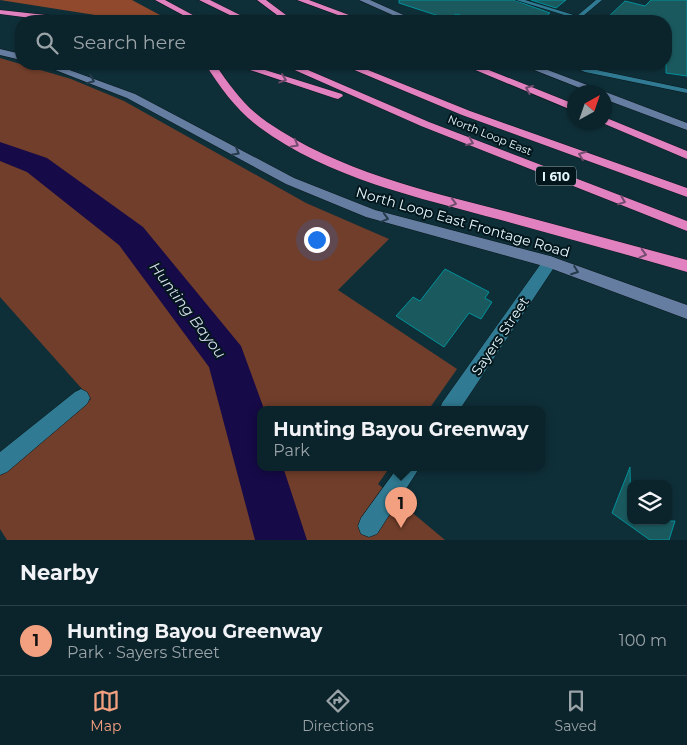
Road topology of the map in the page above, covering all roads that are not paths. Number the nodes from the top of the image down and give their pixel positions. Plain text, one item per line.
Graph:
1 (158, 0) edge
2 (261, 0) edge
3 (302, 0) edge
4 (363, 0) edge
5 (519, 0) edge
6 (599, 0) edge
7 (202, 11) edge
8 (0, 12) edge
9 (24, 15) edge
10 (220, 15) edge
11 (282, 15) edge
12 (344, 15) edge
13 (399, 15) edge
14 (564, 15) edge
15 (581, 15) edge
16 (0, 52) edge
17 (15, 56) edge
18 (61, 70) edge
19 (214, 70) edge
20 (256, 70) edge
21 (300, 70) edge
22 (360, 70) edge
23 (378, 70) edge
24 (482, 70) edge
25 (540, 70) edge
26 (585, 70) edge
27 (580, 85) edge
28 (687, 90) edge
29 (612, 98) edge
30 (567, 105) edge
31 (466, 112) junction
32 (612, 123) edge
33 (425, 124) junction
34 (687, 127) edge
35 (687, 155) edge
36 (687, 194) edge
37 (687, 226) edge
38 (550, 262) junction
39 (687, 266) edge
40 (687, 312) edge
41 (81, 398) dead end
42 (451, 406) edge
43 (0, 464) edge
44 (407, 471) edge
45 (369, 526) dead end

1 - 7 highway
2 - 11 highway
3 - 12 highway
4 - 13 main road
5 - 14 lane
6 - 15 lane
7 - 10 highway
8 - 9 highway
16 - 17 main road
18 -> 38 main road, North Loop East Frontage Road
19 -> 39 highway
20 -> 33 highway
21 - 33 highway, North Loop East / I 610
22 - 31 highway, North Loop East / I 610
23 - 31 highway
30 -> 24 highway
25 - 27 main road
26 - 28 lane
29 - 34 main road
36 -> 31 highway, North Loop East / I 610
32 - 35 highway
33 -> 37 highway, North Loop East / I 610
38 -> 40 main road, North Loop East Frontage Road
38 - 42 street, Sayers Street
41 - 43 street
44 - 45 street

